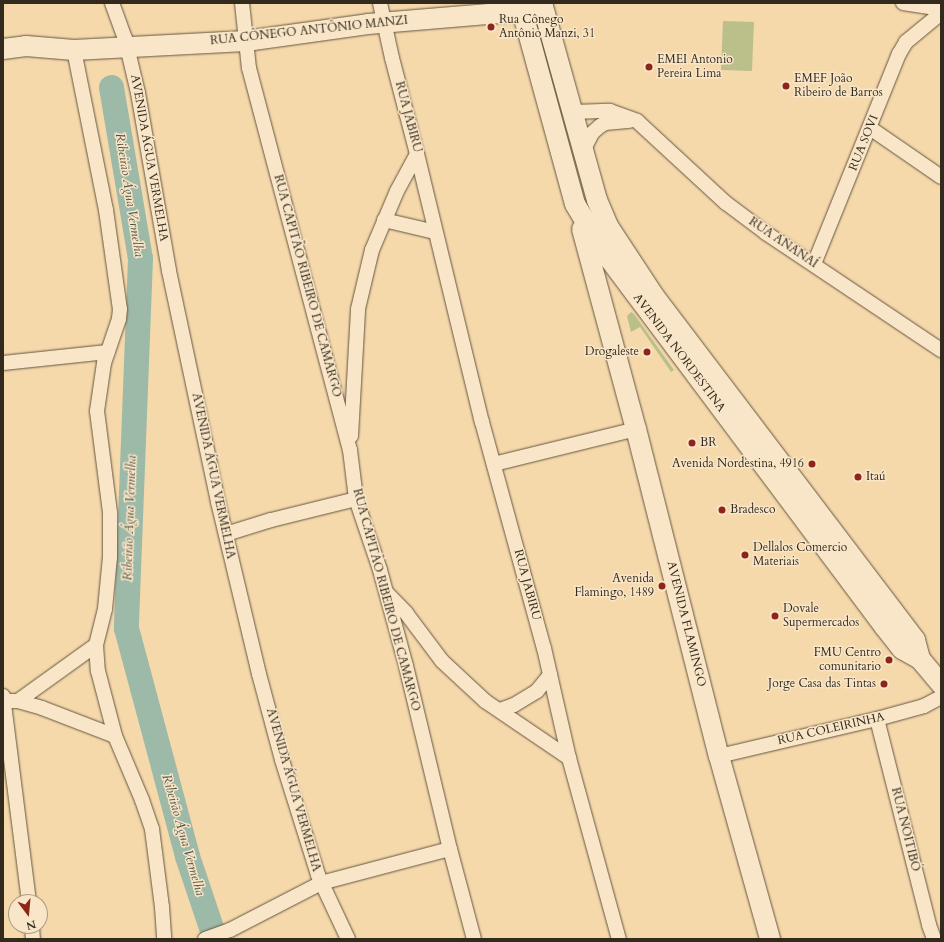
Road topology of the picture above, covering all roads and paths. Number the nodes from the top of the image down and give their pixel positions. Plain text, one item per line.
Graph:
1 (112, 3) edge
2 (242, 3) edge
3 (380, 3) edge
4 (903, 3) edge
5 (543, 6) edge
6 (521, 7) edge
7 (941, 9) edge
8 (941, 13) edge
9 (384, 22) junction
10 (246, 41) junction
11 (127, 47) junction
12 (3, 49) edge
13 (74, 50) junction
14 (3, 61) edge
15 (573, 112) junction
16 (637, 121) junction
17 (870, 128) junction
18 (583, 151) junction
19 (418, 154) junction
20 (941, 177) edge
21 (575, 204) junction
22 (384, 220) junction
23 (435, 232) junction
24 (814, 264) junction
25 (632, 278) junction
26 (604, 309) junction
27 (941, 350) edge
28 (107, 352) junction
29 (3, 363) edge
30 (636, 429) junction
31 (350, 450) junction
32 (494, 464) junction
33 (356, 499) junction
34 (226, 534) junction
35 (385, 591) junction
36 (96, 645) junction
37 (550, 675) junction
38 (941, 684) edge
39 (941, 697) edge
40 (3, 699) edge
41 (18, 701) junction
42 (500, 710) junction
43 (877, 719) junction
44 (114, 736) junction
45 (719, 756) junction
46 (570, 758) junction
47 (450, 849) junction
48 (321, 883) junction
49 (28, 894) edge
50 (164, 939) edge
51 (205, 939) edge
52 (348, 939) edge
53 (474, 939) edge
54 (618, 939) edge
55 (770, 939) edge
56 (934, 939) edge

1 - 11 street, AVENIDA ÁGUA VERMELHA
2 - 10 street, RUA CAPITÃO RIBEIRO DE CAMARGO
3 - 9 street, RUA JABIRU
4 - 7 street
5 - 6 street, RUA CÔNEGO ANTÔNIO MANZI
5 - 15 street, AVENIDA NORDESTINA
6 - 9 street, RUA CÔNEGO ANTÔNIO MANZI
6 - 21 street, AVENIDA NORDESTINA
8 - 17 street, RUA SOVI
9 - 10 street, RUA CÔNEGO ANTÔNIO MANZI
9 - 19 street, RUA JABIRU
10 - 11 street, RUA CÔNEGO ANTÔNIO MANZI
10 - 31 street, RUA CAPITÃO RIBEIRO DE CAMARGO
11 - 13 street, RUA CÔNEGO ANTÔNIO MANZI
11 - 34 street, AVENIDA ÁGUA VERMELHA
12 - 13 street, RUA CÔNEGO ANTÔNIO MANZI
13 - 14 street, RUA CÔNEGO ANTÔNIO MANZI
13 - 28 street
15 - 16 street, RUA ANANAÍ
15 - 18 street, AVENIDA NORDESTINA
16 - 18 street
16 - 24 street, RUA ANANAÍ
17 - 20 street
17 - 24 street, RUA SOVI
18 - 25 street, AVENIDA NORDESTINA
19 - 22 street
19 - 23 street, RUA JABIRU
21 - 25 street, AVENIDA NORDESTINA
21 - 26 street, AVENIDA FLAMINGO
22 - 23 street
22 - 31 street
23 - 32 street, RUA JABIRU
24 - 27 street, RUA ANANAÍ
25 - 26 street
25 - 38 street, AVENIDA NORDESTINA
26 - 30 street, AVENIDA FLAMINGO
28 - 29 street
28 - 36 street
30 - 32 street
30 - 45 street, AVENIDA FLAMINGO
31 - 33 street, RUA CAPITÃO RIBEIRO DE CAMARGO
32 - 37 street, RUA JABIRU
33 - 34 street
33 - 35 street, RUA CAPITÃO RIBEIRO DE CAMARGO
34 - 48 street, AVENIDA ÁGUA VERMELHA
35 - 42 street
35 - 47 street, RUA CAPITÃO RIBEIRO DE CAMARGO
36 - 41 street
36 - 44 street
37 - 42 street
37 - 46 street, RUA JABIRU
39 - 43 street, RUA COLEIRINHA
40 - 41 street
40 - 49 street
41 - 44 street
42 - 46 street
43 - 45 street, RUA COLEIRINHA
43 - 56 street, RUA NOITIBÓ
44 - 50 street
45 - 55 street, AVENIDA FLAMINGO
46 - 54 street, RUA JABIRU
47 - 48 street
47 - 53 street, RUA CAPITÃO RIBEIRO DE CAMARGO
48 - 51 street
48 - 52 street, AVENIDA ÁGUA VERMELHA

